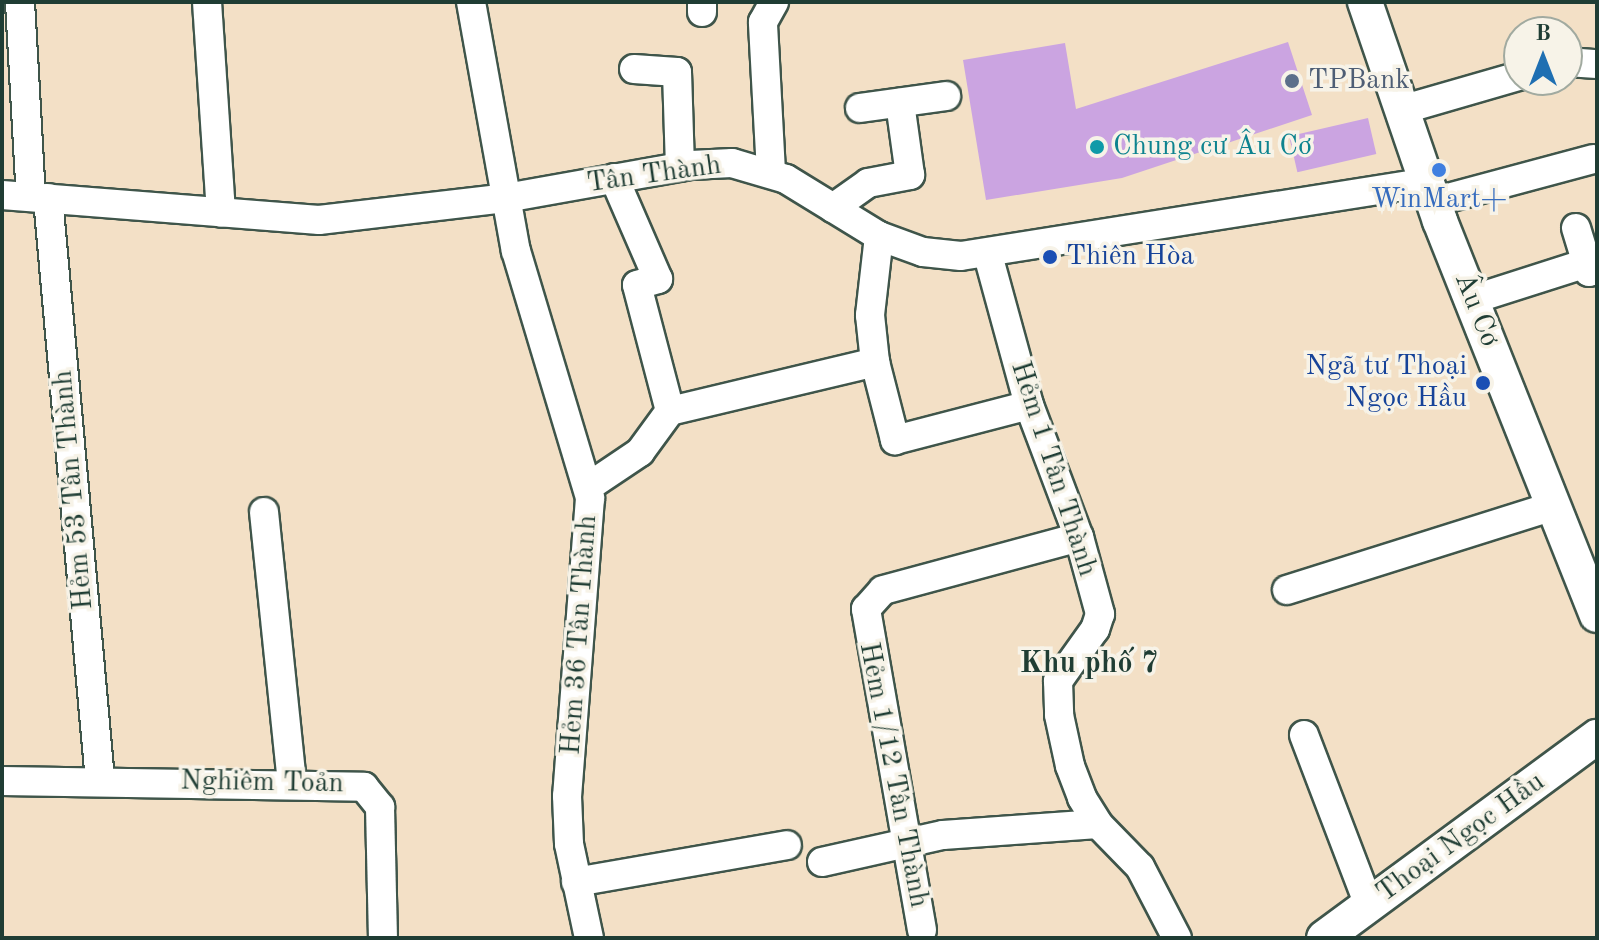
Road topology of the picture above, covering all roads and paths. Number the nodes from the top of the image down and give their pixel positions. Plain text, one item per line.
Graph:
1 (20, 2) edge
2 (207, 2) edge
3 (471, 2) edge
4 (774, 2) edge
5 (1365, 2) edge
6 (634, 69) dead end
7 (1503, 81) edge
8 (946, 96) dead end
9 (900, 103) junction
10 (860, 108) dead end
11 (1401, 110) junction
12 (1591, 155) edge
13 (680, 167) junction
14 (771, 172) junction
15 (614, 178) junction
16 (1430, 192) junction
17 (2, 195) edge
18 (39, 198) junction
19 (506, 198) junction
20 (833, 208) junction
21 (221, 213) junction
22 (1576, 228) dead end
23 (879, 236) junction
24 (988, 255) junction
25 (1592, 267) edge
26 (1471, 300) junction
27 (875, 362) junction
28 (1029, 405) junction
29 (670, 411) junction
30 (588, 487) junction
31 (1554, 506) junction
32 (264, 512) dead end
33 (1079, 537) junction
34 (1287, 590) dead end
35 (1597, 615) edge
36 (1304, 735) dead end
37 (1597, 737) edge
38 (2, 781) edge
39 (100, 781) junction
40 (292, 783) junction
41 (1098, 824) junction
42 (904, 842) junction
43 (787, 845) dead end
44 (822, 862) dead end
45 (576, 882) junction
46 (1369, 905) junction
47 (922, 930) dead end
48 (383, 938) edge
49 (589, 938) edge
50 (1177, 938) edge
51 (1324, 938) edge

1 - 18 street, Hẻm 53 Tân Thành
2 - 21 street
3 - 19 street, Hẻm 36 Tân Thành
4 - 14 street
5 - 11 main road, Âu Cơ
6 - 13 street
7 - 11 street
8 - 9 street
9 - 10 street
9 - 20 street
11 - 16 main road, Âu Cơ
12 - 16 street, Tân Thành
13 - 14 street, Tân Thành
13 - 15 street, Tân Thành
14 - 20 street, Tân Thành
15 - 19 street, Tân Thành
15 - 29 street
16 - 24 street, Tân Thành
16 - 26 main road, Âu Cơ
17 - 18 street, Tân Thành
18 - 21 street, Tân Thành
18 - 39 street, Hẻm 53 Tân Thành
19 - 21 street, Tân Thành
19 - 30 street, Hẻm 36 Tân Thành
20 - 23 street, Tân Thành
22 - 25 street
23 - 24 street, Tân Thành
23 - 27 street
24 - 28 street, Hẻm 1 Tân Thành
25 - 26 street
26 - 31 main road, Âu Cơ
27 - 28 street
27 - 29 street
28 - 33 street, Hẻm 1 Tân Thành
29 - 30 street
30 - 45 street, Hẻm 36 Tân Thành
31 - 34 street
31 - 35 main road, Âu Cơ
32 - 40 street
33 - 41 street, Hẻm 1 Tân Thành
33 - 42 street, Hẻm 1/12 Tân Thành
36 - 46 street
37 - 46 main road, Thoại Ngọc Hầu
38 - 39 street, Nghiêm Toản
39 - 40 street, Nghiêm Toản
40 - 48 street, Nghiêm Toản
41 - 42 street
41 - 50 street
42 - 44 street
42 - 47 street, Hẻm 1/12 Tân Thành
43 - 45 street
45 - 49 street, Hẻm 36 Tân Thành
46 - 51 main road, Thoại Ngọc Hầu

